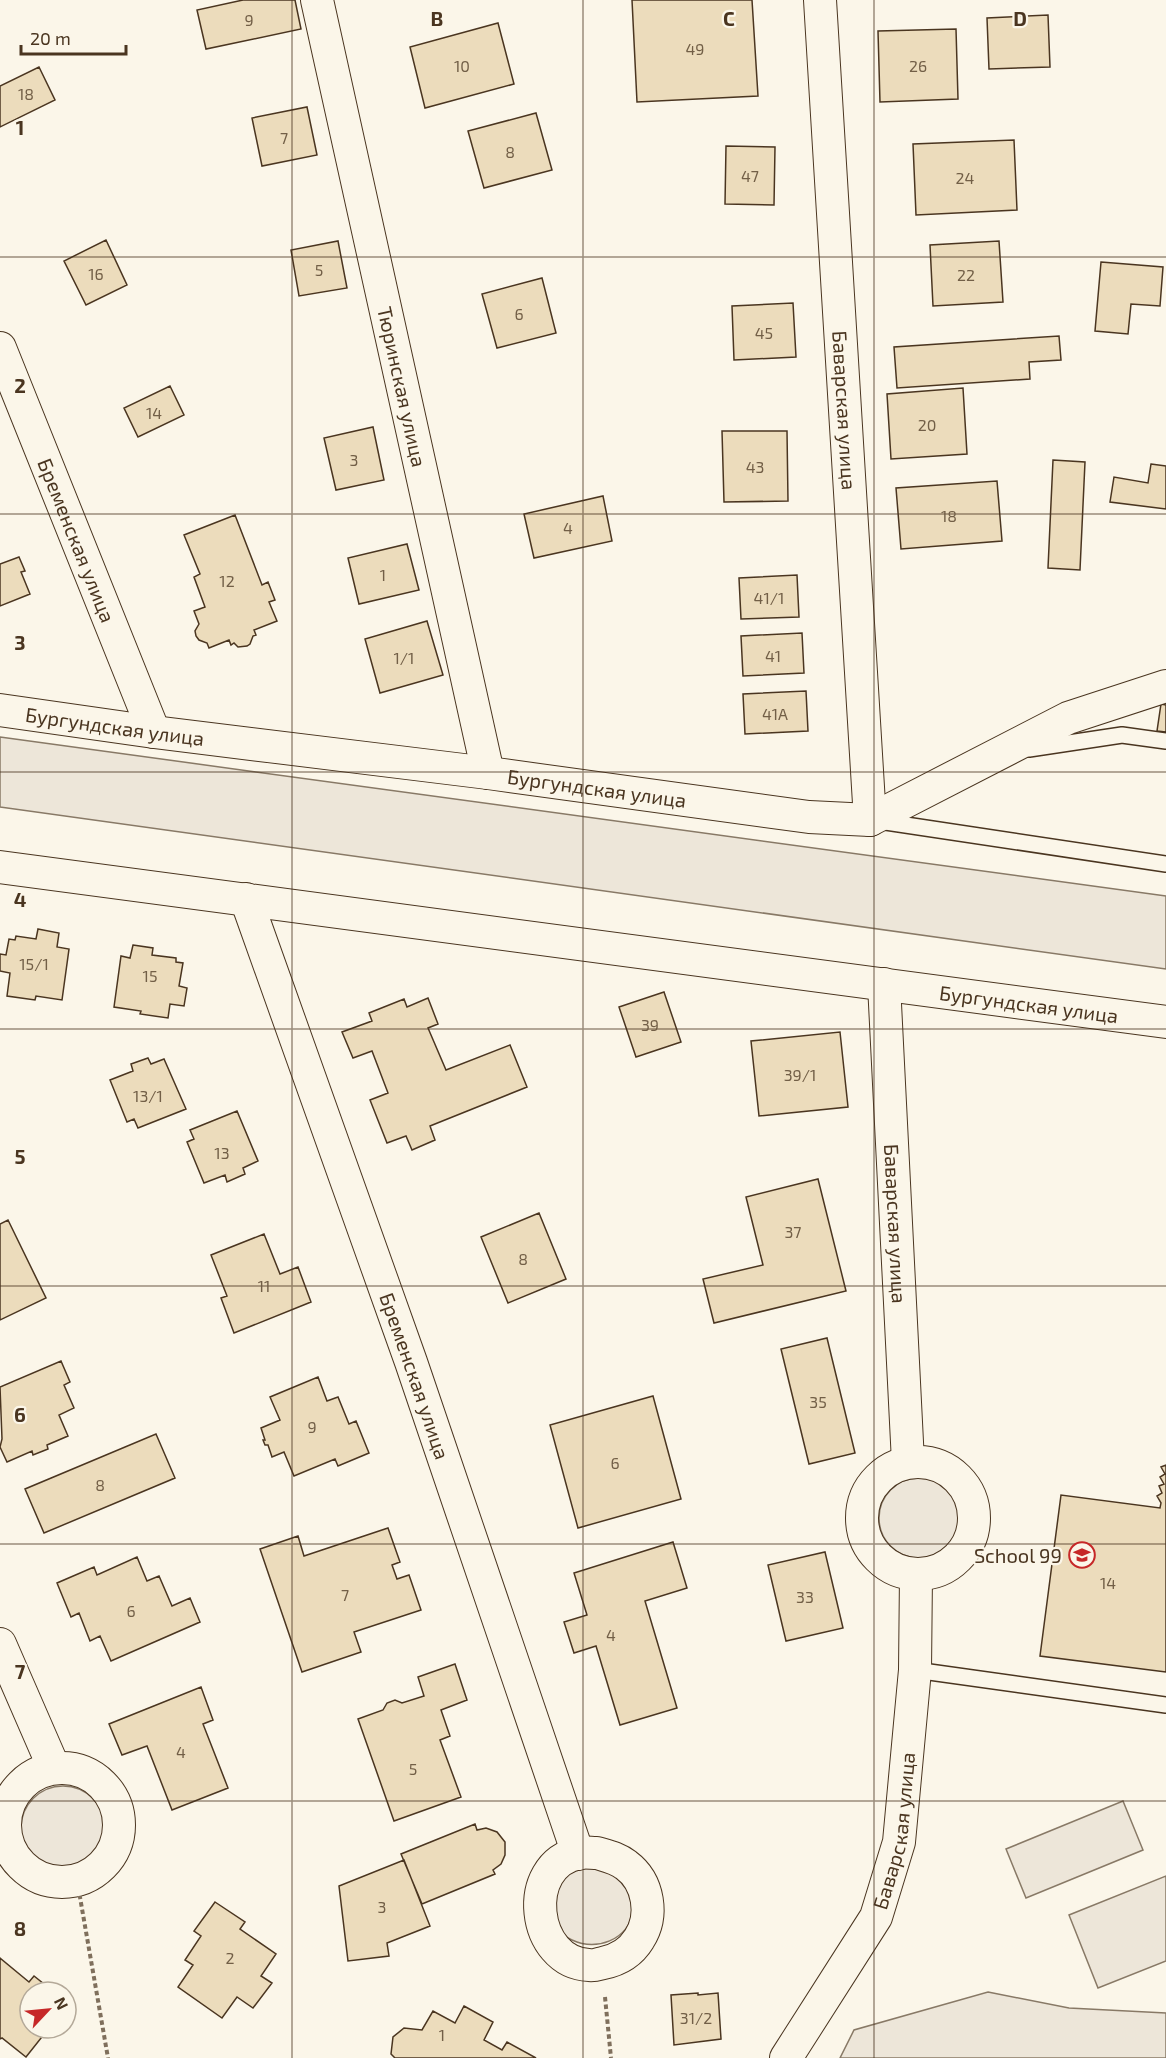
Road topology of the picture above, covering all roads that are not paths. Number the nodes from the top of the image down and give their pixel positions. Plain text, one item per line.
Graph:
1 (317, 0) edge
2 (820, 0) edge
3 (0, 348) edge
4 (1166, 686) edge
5 (0, 710) edge
6 (154, 732) junction
7 (1166, 741) edge
8 (998, 755) junction
9 (488, 773) junction
10 (870, 820) junction
11 (1166, 864) edge
12 (0, 867) edge
13 (246, 899) junction
14 (884, 984) junction
15 (1166, 1022) edge
16 (908, 1462) junction
17 (916, 1574) junction
18 (0, 1644) edge
19 (915, 1670) junction
20 (1166, 1705) edge
21 (54, 1768) junction
22 (578, 1854) junction
23 (786, 2058) edge

1 - 9 street, Тюринская улица
2 - 10 street, Баварская улица
3 - 6 street, Бременская улица
4 - 8 street, Бургундская улица
5 - 6 street, Бургундская улица
6 - 9 street, Бургундская улица
7 - 8 lane
8 - 10 street, Бургундская улица
9 - 10 street, Бургундская улица
10 - 11 lane
12 - 13 street, Бургундская улица
13 - 14 street, Бургундская улица
13 - 22 street, Бременская улица
14 - 15 street, Бургундская улица
14 - 16 street, Баварская улица
16 - 17 street
16 - 17 street
17 - 19 street, Баварская улица
18 - 21 street
19 - 20 lane
19 - 23 street, Баварская улица
21 - 21 street
22 - 22 street

